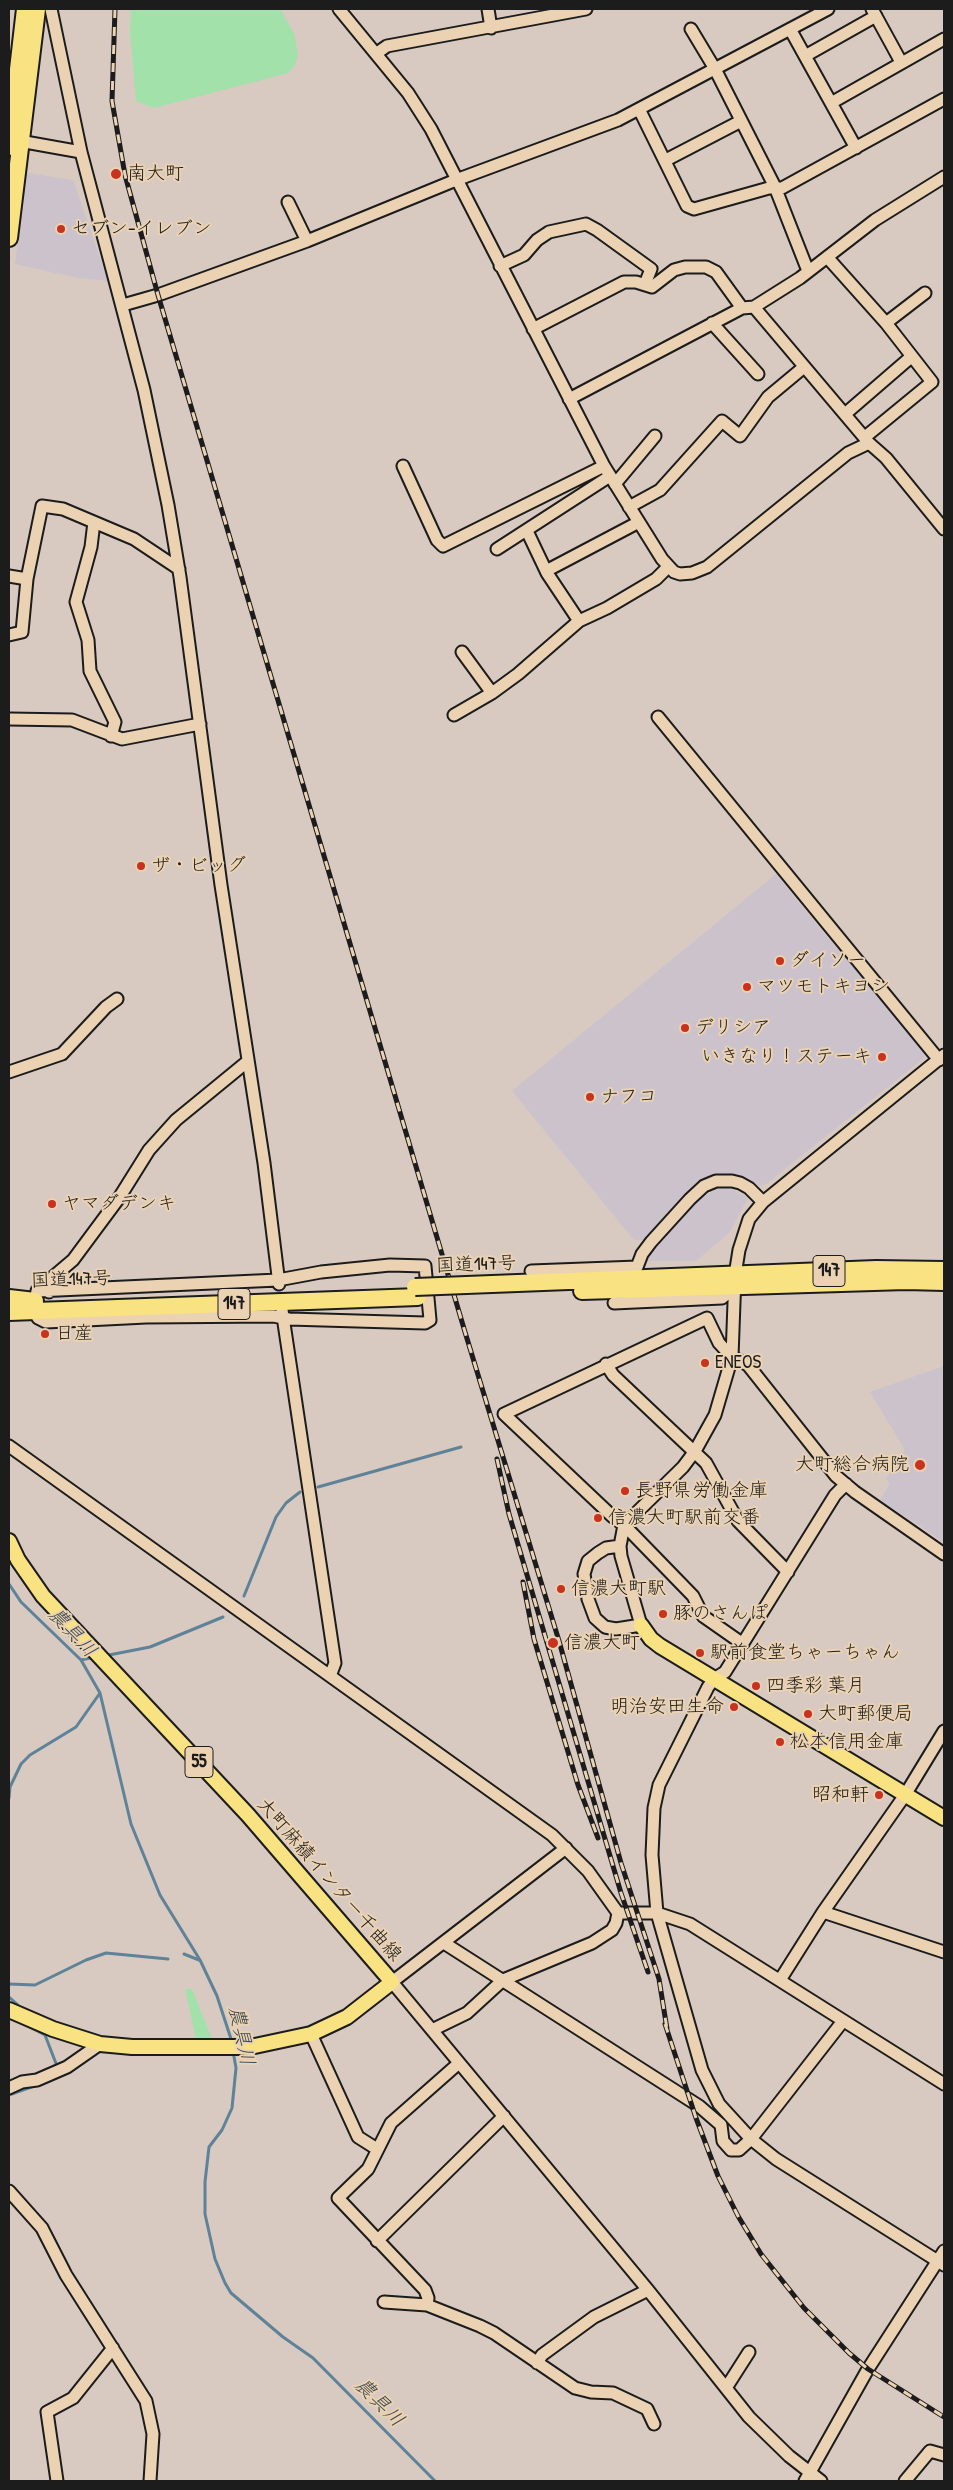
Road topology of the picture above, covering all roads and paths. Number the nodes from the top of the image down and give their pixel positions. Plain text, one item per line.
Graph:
1 (25, 9) edge
2 (37, 9) edge
3 (52, 9) edge
4 (338, 9) edge
5 (488, 9) edge
6 (586, 9) edge
7 (828, 9) edge
8 (874, 12) edge
9 (490, 28) junction
10 (691, 29) dead end
11 (790, 29) junction
12 (944, 39) edge
13 (377, 53) junction
14 (805, 56) junction
15 (901, 62) junction
16 (715, 69) junction
17 (944, 98) edge
18 (831, 103) junction
19 (639, 109) junction
20 (741, 121) junction
21 (13, 143) edge
22 (856, 148) junction
23 (82, 152) junction
24 (666, 160) junction
25 (944, 178) edge
26 (456, 180) junction
27 (775, 187) junction
28 (288, 202) dead end
29 (9, 238) edge
30 (307, 240) junction
31 (827, 257) junction
32 (500, 266) junction
33 (808, 271) junction
34 (645, 284) junction
35 (925, 293) dead end
36 (123, 305) junction
37 (742, 308) junction
38 (754, 308) junction
39 (712, 323) junction
40 (886, 323) junction
41 (533, 329) junction
42 (911, 357) junction
43 (804, 367) junction
44 (758, 374) dead end
45 (569, 399) junction
46 (845, 414) junction
47 (655, 436) dead end
48 (867, 440) junction
49 (403, 466) dead end
50 (610, 475) junction
51 (629, 507) junction
52 (94, 522) junction
53 (639, 522) junction
54 (944, 529) edge
55 (527, 531) junction
56 (497, 549) dead end
57 (668, 567) junction
58 (179, 569) junction
59 (546, 571) junction
60 (9, 576) edge
61 (27, 579) junction
62 (579, 621) junction
63 (9, 635) edge
64 (462, 652) dead end
65 (492, 693) junction
66 (454, 715) dead end
67 (658, 717) dead end
68 (9, 719) edge
69 (200, 724) junction
70 (111, 736) junction
71 (117, 999) dead end
72 (941, 1057) edge
73 (248, 1061) junction
74 (9, 1072) edge
75 (763, 1202) junction
76 (944, 1270) edge
77 (530, 1271) dead end
78 (735, 1281) junction
79 (278, 1282) junction
80 (944, 1282) edge
81 (9, 1298) edge
82 (39, 1301) junction
83 (9, 1302) edge
84 (614, 1303) dead end
85 (9, 1312) edge
86 (282, 1314) junction
87 (732, 1357) junction
88 (606, 1364) junction
89 (9, 1446) edge
90 (695, 1451) junction
91 (846, 1484) junction
92 (624, 1525) junction
93 (9, 1542) edge
94 (620, 1546) junction
95 (944, 1554) edge
96 (788, 1572) junction
97 (641, 1625) junction
98 (743, 1644) junction
99 (330, 1676) junction
100 (714, 1679) junction
101 (944, 1731) edge
102 (905, 1795) junction
103 (944, 1818) edge
104 (566, 1848) junction
105 (823, 1912) junction
106 (618, 1913) junction
107 (656, 1913) junction
108 (444, 1943) junction
109 (944, 1952) edge
110 (503, 1980) junction
111 (780, 1980) junction
112 (392, 1982) junction
113 (9, 2010) edge
114 (843, 2021) junction
115 (432, 2030) junction
116 (311, 2034) junction
117 (100, 2044) junction
118 (459, 2063) junction
119 (944, 2084) edge
120 (9, 2088) edge
121 (504, 2116) junction
122 (751, 2139) junction
123 (376, 2149) junction
124 (9, 2191) edge
125 (377, 2240) junction
126 (942, 2259) edge
127 (648, 2290) junction
128 (384, 2302) dead end
129 (427, 2305) junction
130 (113, 2348) junction
131 (749, 2352) dead end
132 (537, 2363) junction
133 (726, 2388) junction
134 (654, 2424) dead end
135 (944, 2455) edge
136 (807, 2477) edge
137 (57, 2481) edge
138 (150, 2481) edge
139 (820, 2481) edge
140 (905, 2481) edge

1 - 21 highway
2 - 21 highway
3 - 23 street
4 - 13 street
5 - 9 street
6 - 9 street
7 - 11 street
8 - 14 street
8 - 15 street
9 - 13 street
10 - 16 street
11 - 14 street
11 - 16 street
12 - 15 street
13 - 26 street
14 - 18 street
15 - 18 street
16 - 19 street
16 - 20 street
17 - 22 street
18 - 22 street
19 - 24 street
19 - 26 street
20 - 24 street
20 - 27 street
21 - 23 street
21 - 29 highway
22 - 27 street
23 - 36 street
24 - 27 street
25 - 31 street
26 - 30 street
26 - 32 street
27 - 33 street
28 - 30 street
30 - 36 street
31 - 33 street
31 - 40 street
32 - 34 street
32 - 41 street
33 - 38 street
34 - 37 street
34 - 41 street
35 - 40 street
36 - 58 street
37 - 38 street
37 - 39 street
38 - 43 street
39 - 44 street
39 - 45 street
40 - 42 street
41 - 45 street
42 - 46 street
42 - 48 street
43 - 46 street
43 - 51 street
45 - 50 street
46 - 48 street
47 - 50 street
48 - 54 street
48 - 57 street
49 - 50 street
50 - 51 street
50 - 55 street
51 - 53 street
52 - 58 street
52 - 61 street
52 - 70 street
53 - 57 street
53 - 59 street
55 - 56 street
55 - 59 street
57 - 62 street
58 - 69 street
59 - 62 street
60 - 61 street
61 - 63 street
62 - 65 street
64 - 65 street
65 - 66 street
67 - 72 street
68 - 70 street
69 - 70 street
69 - 73 street
71 - 74 street
72 - 75 street
73 - 79 street
73 - 82 street
75 - 77 street
75 - 78 street
76 - 78 highway, 国道147号 / 147
78 - 80 highway, 国道147号 / 147
78 - 82 highway, 国道147号 / 147
78 - 84 street
78 - 87 street
79 - 82 street
79 - 86 street
81 - 82 highway, 147
82 - 83 highway, 国道147号 / 147
82 - 85 highway, 国道147号 / 147
82 - 86 street
86 - 99 street
87 - 88 street
87 - 90 street
87 - 91 street
88 - 90 street
88 - 92 street
89 - 99 street
90 - 92 street
90 - 96 street
91 - 95 street
91 - 96 street
92 - 94 street
92 - 98 street
93 - 112 main road, 大町麻績インター千曲線 / 55
94 - 97 street
94 - 97 street
96 - 98 street
97 - 100 main road
98 - 100 street
99 - 104 street
100 - 102 main road
100 - 107 street
101 - 102 street
102 - 103 main road
102 - 105 street
104 - 106 street
104 - 108 street
105 - 109 street
105 - 111 street
106 - 107 street
106 - 110 street
107 - 111 street
107 - 122 street
108 - 110 street
108 - 112 street
110 - 115 street
110 - 122 street
111 - 114 street
112 - 115 street
112 - 116 main road, 大町麻績インター千曲線
113 - 117 main road, 大町麻績インター千曲線
114 - 119 street
114 - 122 street
115 - 118 street
116 - 117 main road, 大町麻績インター千曲線
116 - 123 street
117 - 120 street
118 - 121 street
118 - 123 street
121 - 125 street
121 - 127 street
122 - 126 street
123 - 125 street
124 - 130 street
125 - 129 street
126 - 136 street
127 - 132 street
127 - 133 street
128 - 129 street
129 - 132 street
130 - 137 street
130 - 138 street
131 - 133 street
132 - 134 street
133 - 136 street
135 - 140 street
136 - 139 street

